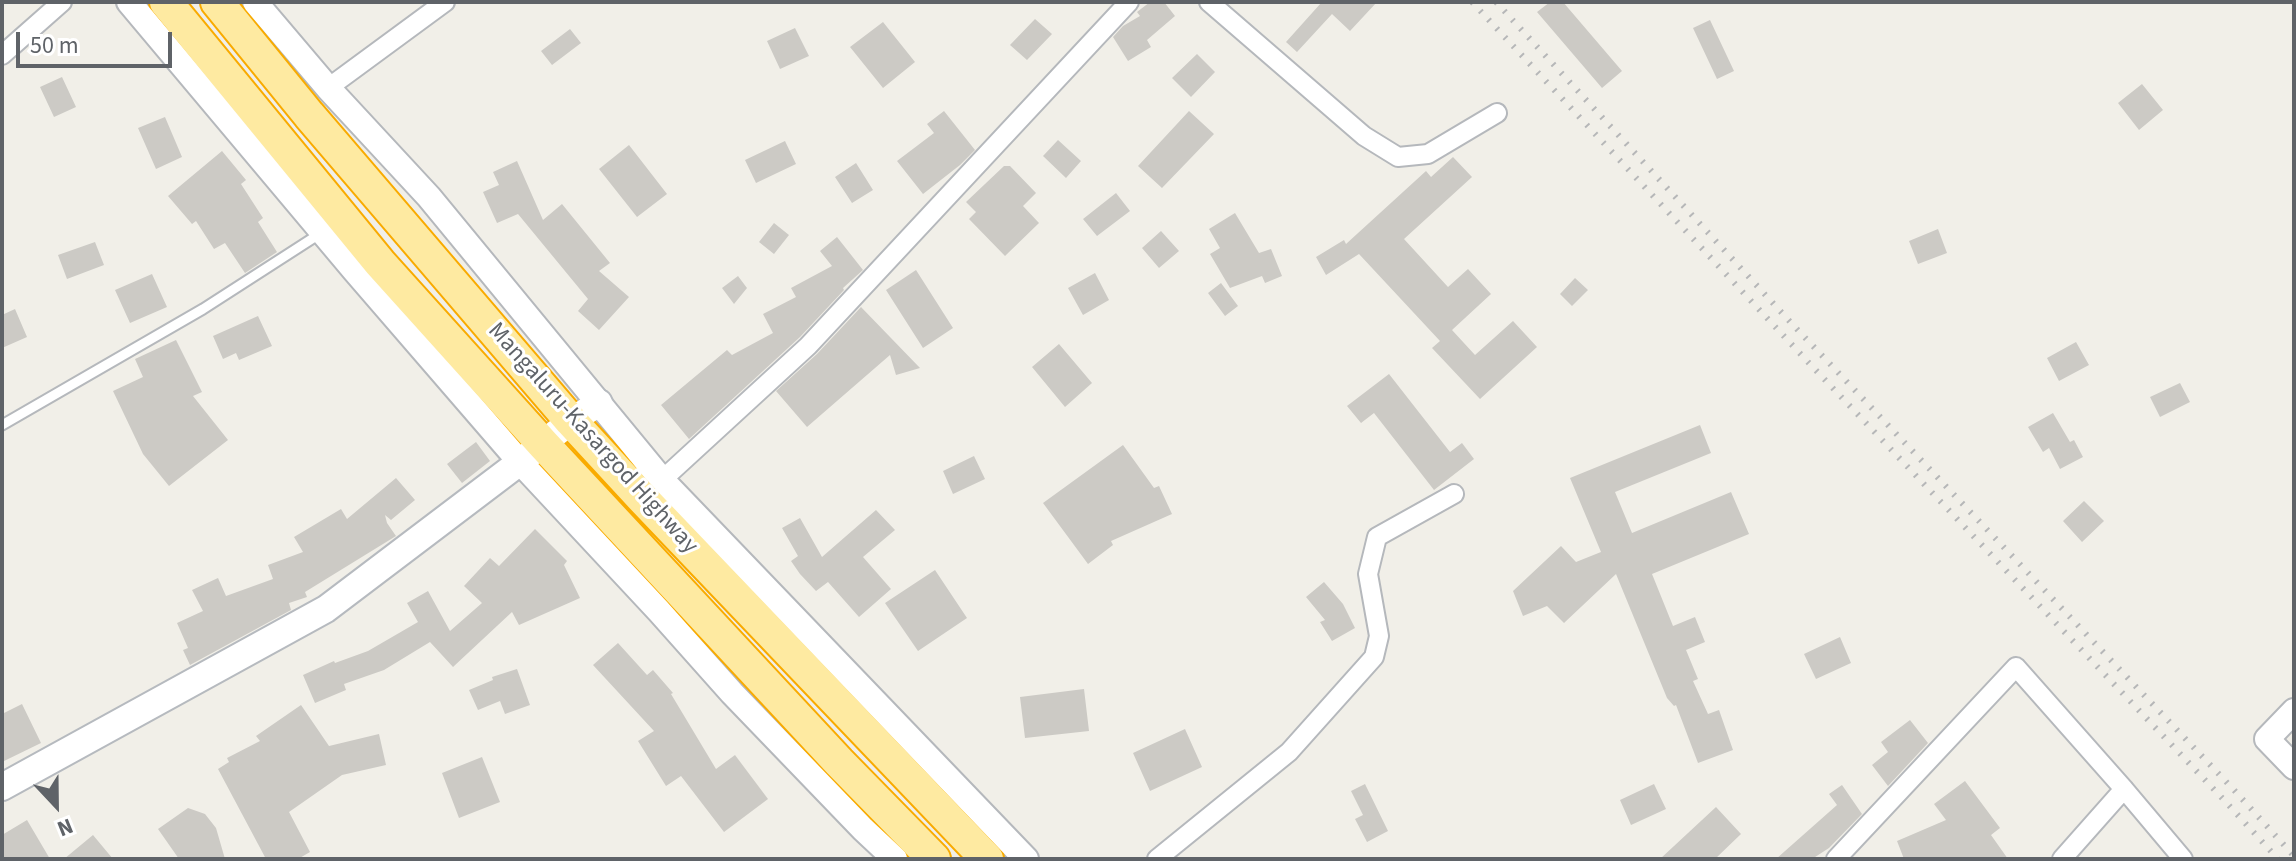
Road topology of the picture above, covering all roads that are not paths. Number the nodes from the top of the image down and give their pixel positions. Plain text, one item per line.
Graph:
1 (62, 2) edge
2 (129, 2) edge
3 (166, 2) edge
4 (217, 2) edge
5 (255, 2) edge
6 (445, 2) edge
7 (1129, 2) edge
8 (1209, 2) edge
9 (2, 55) edge
10 (328, 88) junction
11 (1497, 113) dead end
12 (322, 231) junction
13 (599, 403) junction
14 (571, 421) junction
15 (2, 425) edge
16 (531, 453) junction
17 (662, 480) junction
18 (1454, 494) dead end
19 (2294, 711) edge
20 (2294, 767) edge
21 (2, 787) edge
22 (2124, 789) junction
23 (895, 859) edge
24 (934, 859) edge
25 (987, 859) edge
26 (1026, 859) edge
27 (1157, 859) edge
28 (1836, 859) edge
29 (2062, 859) edge
30 (2183, 859) edge

1 - 9 street
2 - 12 street
3 - 16 highway, Mangaluru-Kasargod Highway
4 - 14 highway, Mangaluru-Kasargod Highway
5 - 10 street
6 - 10 street
7 - 17 street
8 - 11 street
10 - 13 street
12 - 15 lane
12 - 16 street
13 - 14 main road
13 - 17 street
14 - 16 main road
14 - 25 highway, Mangaluru-Kasargod Highway
16 - 21 main road
16 - 23 street
16 - 24 highway, Mangaluru-Kasargod Highway
17 - 26 street
18 - 27 street
19 - 20 street
22 - 28 street
22 - 29 street
22 - 30 street

